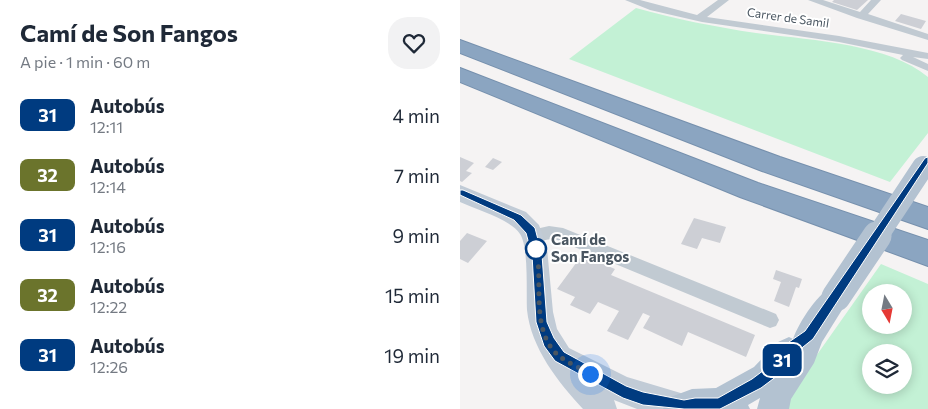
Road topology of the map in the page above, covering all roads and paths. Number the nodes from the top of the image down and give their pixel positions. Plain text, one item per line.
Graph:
1 (630, 0) edge
2 (724, 0) edge
3 (812, 0) edge
4 (876, 0) edge
5 (861, 16) junction
6 (699, 18) junction
7 (928, 37) edge
8 (855, 42) junction
9 (460, 46) edge
10 (928, 56) edge
11 (928, 68) edge
12 (460, 74) edge
13 (771, 164) junction
14 (926, 164) edge
15 (749, 190) junction
16 (460, 193) edge
17 (928, 205) edge
18 (928, 218) edge
19 (534, 236) junction
20 (928, 253) edge
21 (928, 272) edge
22 (770, 320) dead end
23 (809, 335) junction
24 (559, 356) junction
25 (727, 407) edge
26 (681, 408) edge
27 (603, 409) edge
28 (773, 409) edge

1 - 6 street, Carrer de Samil
2 - 6 street
3 - 5 street
4 - 5 street
5 - 7 street
6 - 8 street, Carrer de Samil
8 - 10 street, Carrer de Samil
8 - 11 street, Carrer de Samil
9 - 13 highway
12 - 15 highway
13 - 17 highway
13 - 18 highway
14 - 23 main road, bridge
15 - 20 highway
15 - 21 highway
16 - 19 street
19 - 22 street
19 - 24 street
23 - 25 main road
23 - 28 main road
24 - 26 street
24 - 27 street
25 - 26 main road

